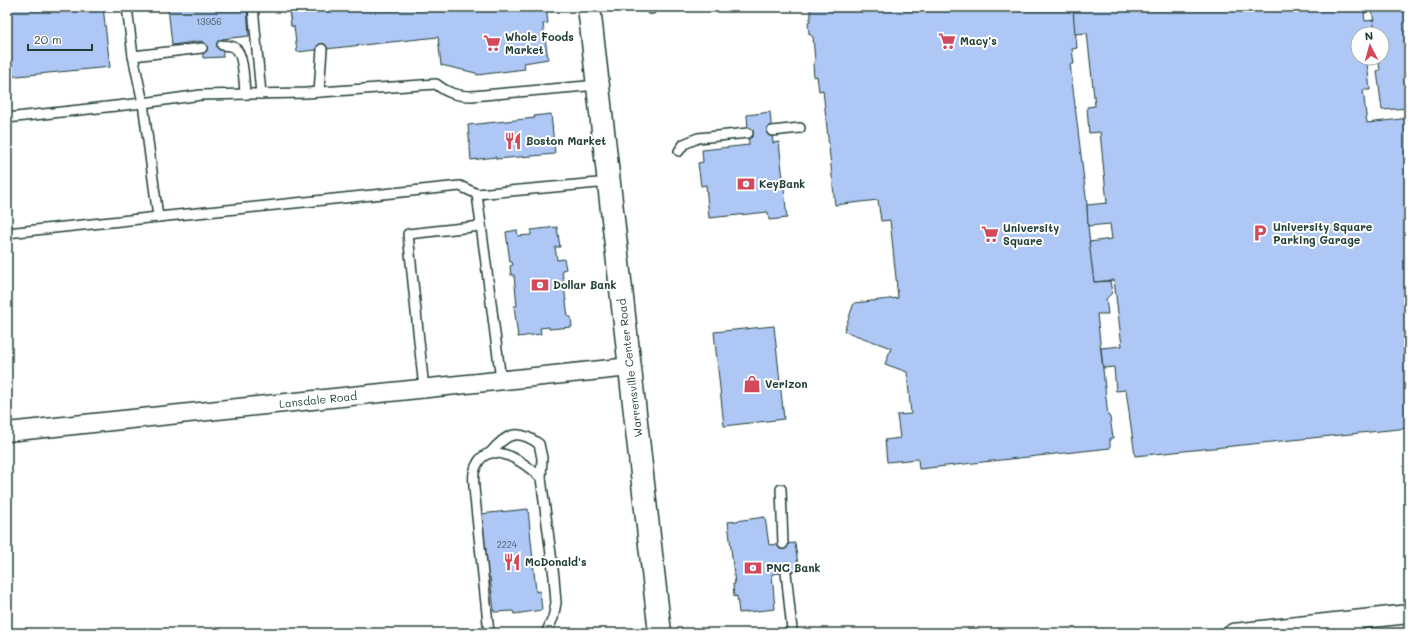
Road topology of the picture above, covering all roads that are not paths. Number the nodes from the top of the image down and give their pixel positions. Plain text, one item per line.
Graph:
1 (128, 7) edge
2 (253, 7) edge
3 (589, 7) edge
4 (222, 45) dead end
5 (202, 48) dead end
6 (322, 49) dead end
7 (133, 56) junction
8 (598, 85) junction
9 (319, 92) junction
10 (245, 94) junction
11 (261, 94) junction
12 (143, 103) junction
13 (7, 118) edge
14 (800, 128) dead end
15 (772, 130) dead end
16 (748, 133) dead end
17 (679, 151) dead end
18 (609, 182) junction
19 (477, 194) junction
20 (158, 217) junction
21 (481, 226) junction
22 (7, 233) edge
23 (630, 367) junction
24 (501, 380) junction
25 (424, 389) junction
26 (7, 432) edge
27 (490, 453) junction
28 (541, 478) junction
29 (781, 489) dead end
30 (783, 544) dead end
31 (786, 572) dead end
32 (1409, 614) edge
33 (792, 630) dead end
34 (547, 631) dead end
35 (489, 633) edge
36 (660, 633) edge
37 (1233, 633) edge

1 - 7 lane
2 - 11 lane
3 - 8 main road, Warrensville Center Road
4 - 10 lane
5 - 7 lane
6 - 9 lane
7 - 12 lane
8 - 9 lane
8 - 18 main road, Warrensville Center Road
9 - 11 lane
10 - 11 lane
10 - 12 lane
12 - 13 lane
12 - 20 lane
14 - 15 lane
16 - 17 lane
18 - 19 lane
18 - 23 main road, Warrensville Center Road
19 - 20 lane
19 - 21 lane
20 - 22 lane
21 - 24 lane
21 - 25 lane
23 - 24 street, Lansdale Road
23 - 36 main road, Warrensville Center Road
24 - 25 street, Lansdale Road
25 - 26 street, Lansdale Road
27 - 28 lane
27 - 28 lane
27 - 35 lane
28 - 34 lane
29 - 30 lane
31 - 33 lane
32 - 37 street

